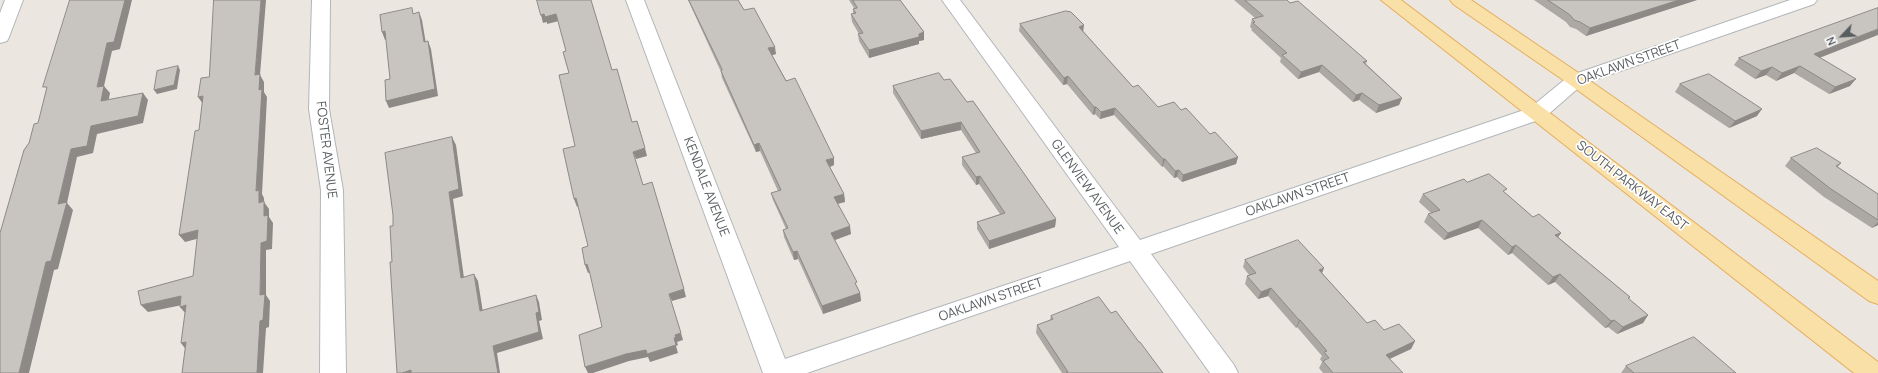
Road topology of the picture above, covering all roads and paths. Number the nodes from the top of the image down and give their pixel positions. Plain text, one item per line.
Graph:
1 (14, 0) edge
2 (321, 0) edge
3 (635, 0) edge
4 (950, 0) edge
5 (1390, 0) edge
6 (1459, 0) edge
7 (1754, 0) edge
8 (1808, 0) edge
9 (1774, 12) junction
10 (0, 37) edge
11 (1576, 80) junction
12 (1537, 113) junction
13 (1134, 252) junction
14 (1878, 294) edge
15 (333, 373) edge
16 (777, 373) edge
17 (1225, 373) edge
18 (1873, 373) edge

1 - 10 street
2 - 15 street, FOSTER AVENUE
3 - 16 street, KENDALE AVENUE
4 - 13 street, GLENVIEW AVENUE
5 - 12 main road, SOUTH PARKWAY EAST
6 - 11 main road
7 - 9 street
8 - 9 street, OAKLAWN STREET
9 - 11 street, OAKLAWN STREET
11 - 12 street, OAKLAWN STREET
11 - 14 main road
12 - 13 street, OAKLAWN STREET
12 - 18 main road, SOUTH PARKWAY EAST
13 - 16 street, OAKLAWN STREET
13 - 17 street, GLENVIEW AVENUE

